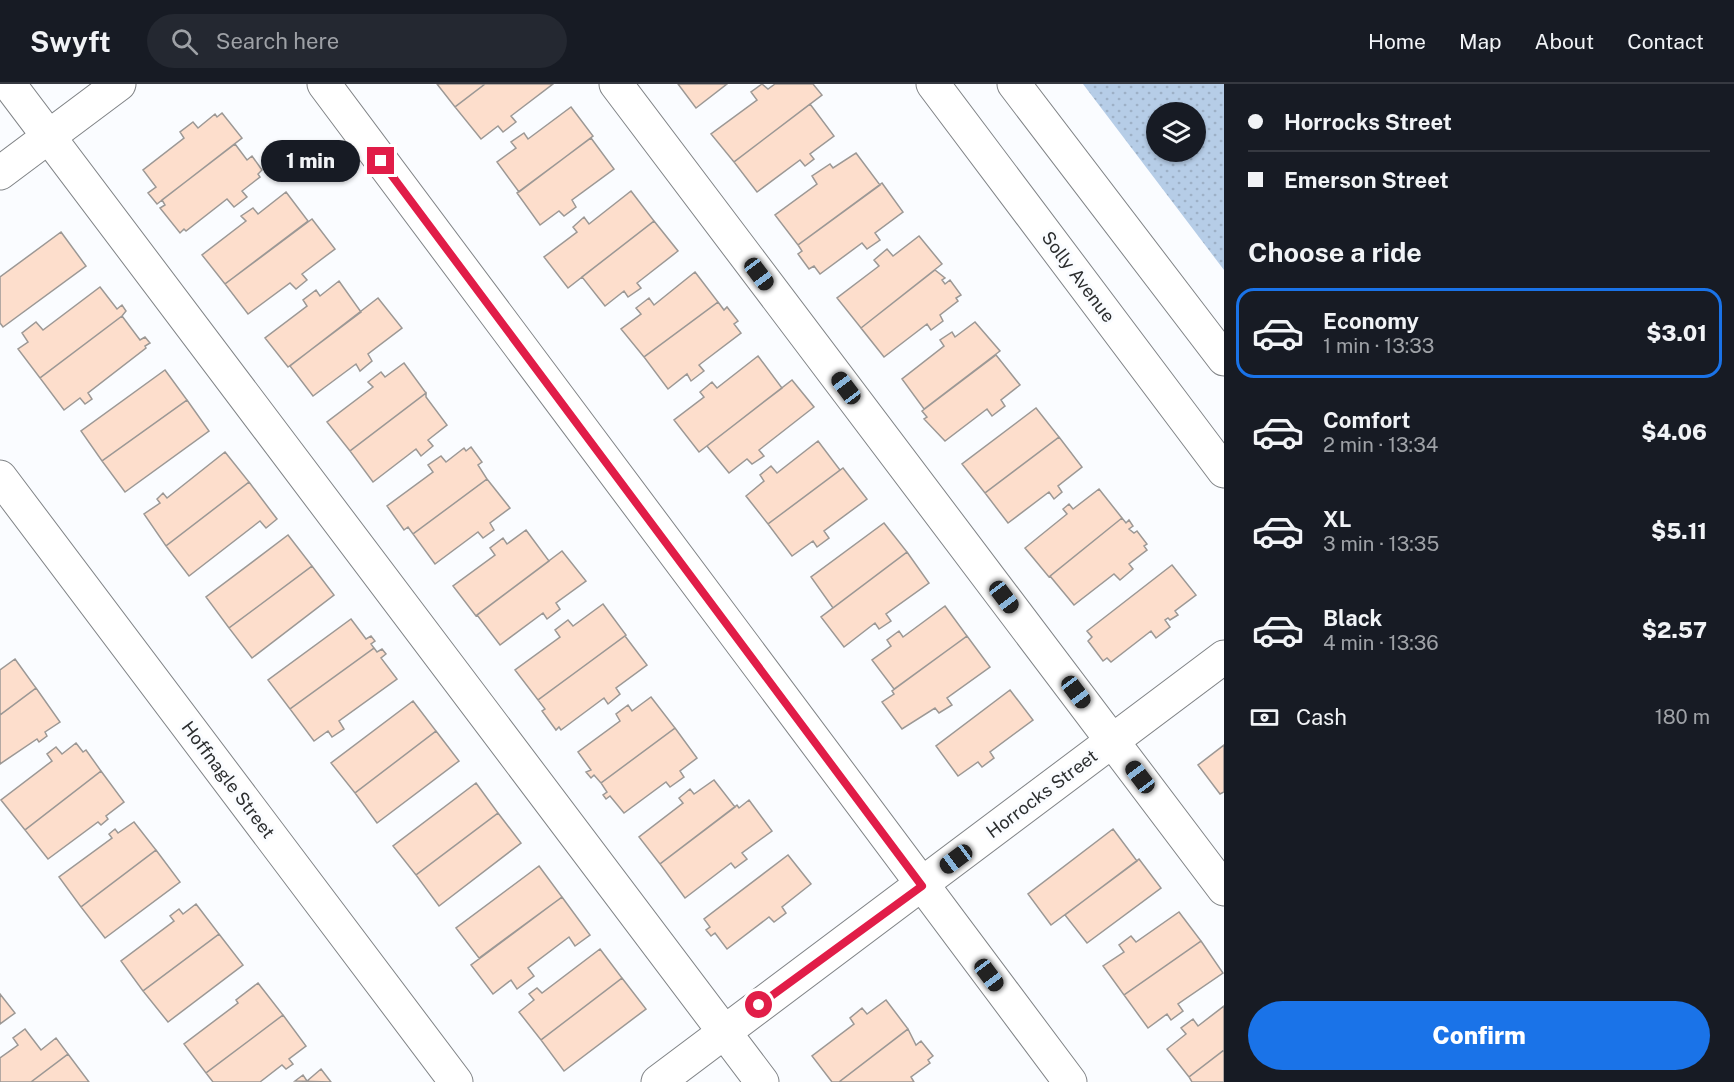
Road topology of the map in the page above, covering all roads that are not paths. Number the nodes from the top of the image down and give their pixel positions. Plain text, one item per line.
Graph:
1 (9, 84) edge
2 (119, 84) edge
3 (324, 84) edge
4 (616, 84) edge
5 (933, 84) edge
6 (1014, 84) edge
7 (49, 136) junction
8 (0, 173) edge
9 (1224, 359) edge
10 (1224, 471) edge
11 (0, 477) edge
12 (1224, 657) edge
13 (1113, 740) junction
14 (922, 886) junction
15 (1224, 889) edge
16 (723, 1031) junction
17 (456, 1082) edge
18 (658, 1082) edge
19 (762, 1082) edge
20 (1070, 1082) edge

1 - 7 street
2 - 7 street
3 - 14 street
4 - 13 street
5 - 10 street, Solly Avenue
6 - 9 street
7 - 8 street
7 - 16 street
11 - 17 street, Hoffnagle Street
12 - 13 street, Horrocks Street
13 - 14 street, Horrocks Street
13 - 15 street
14 - 16 street, Horrocks Street
14 - 20 street
16 - 18 street, Horrocks Street
16 - 19 street

